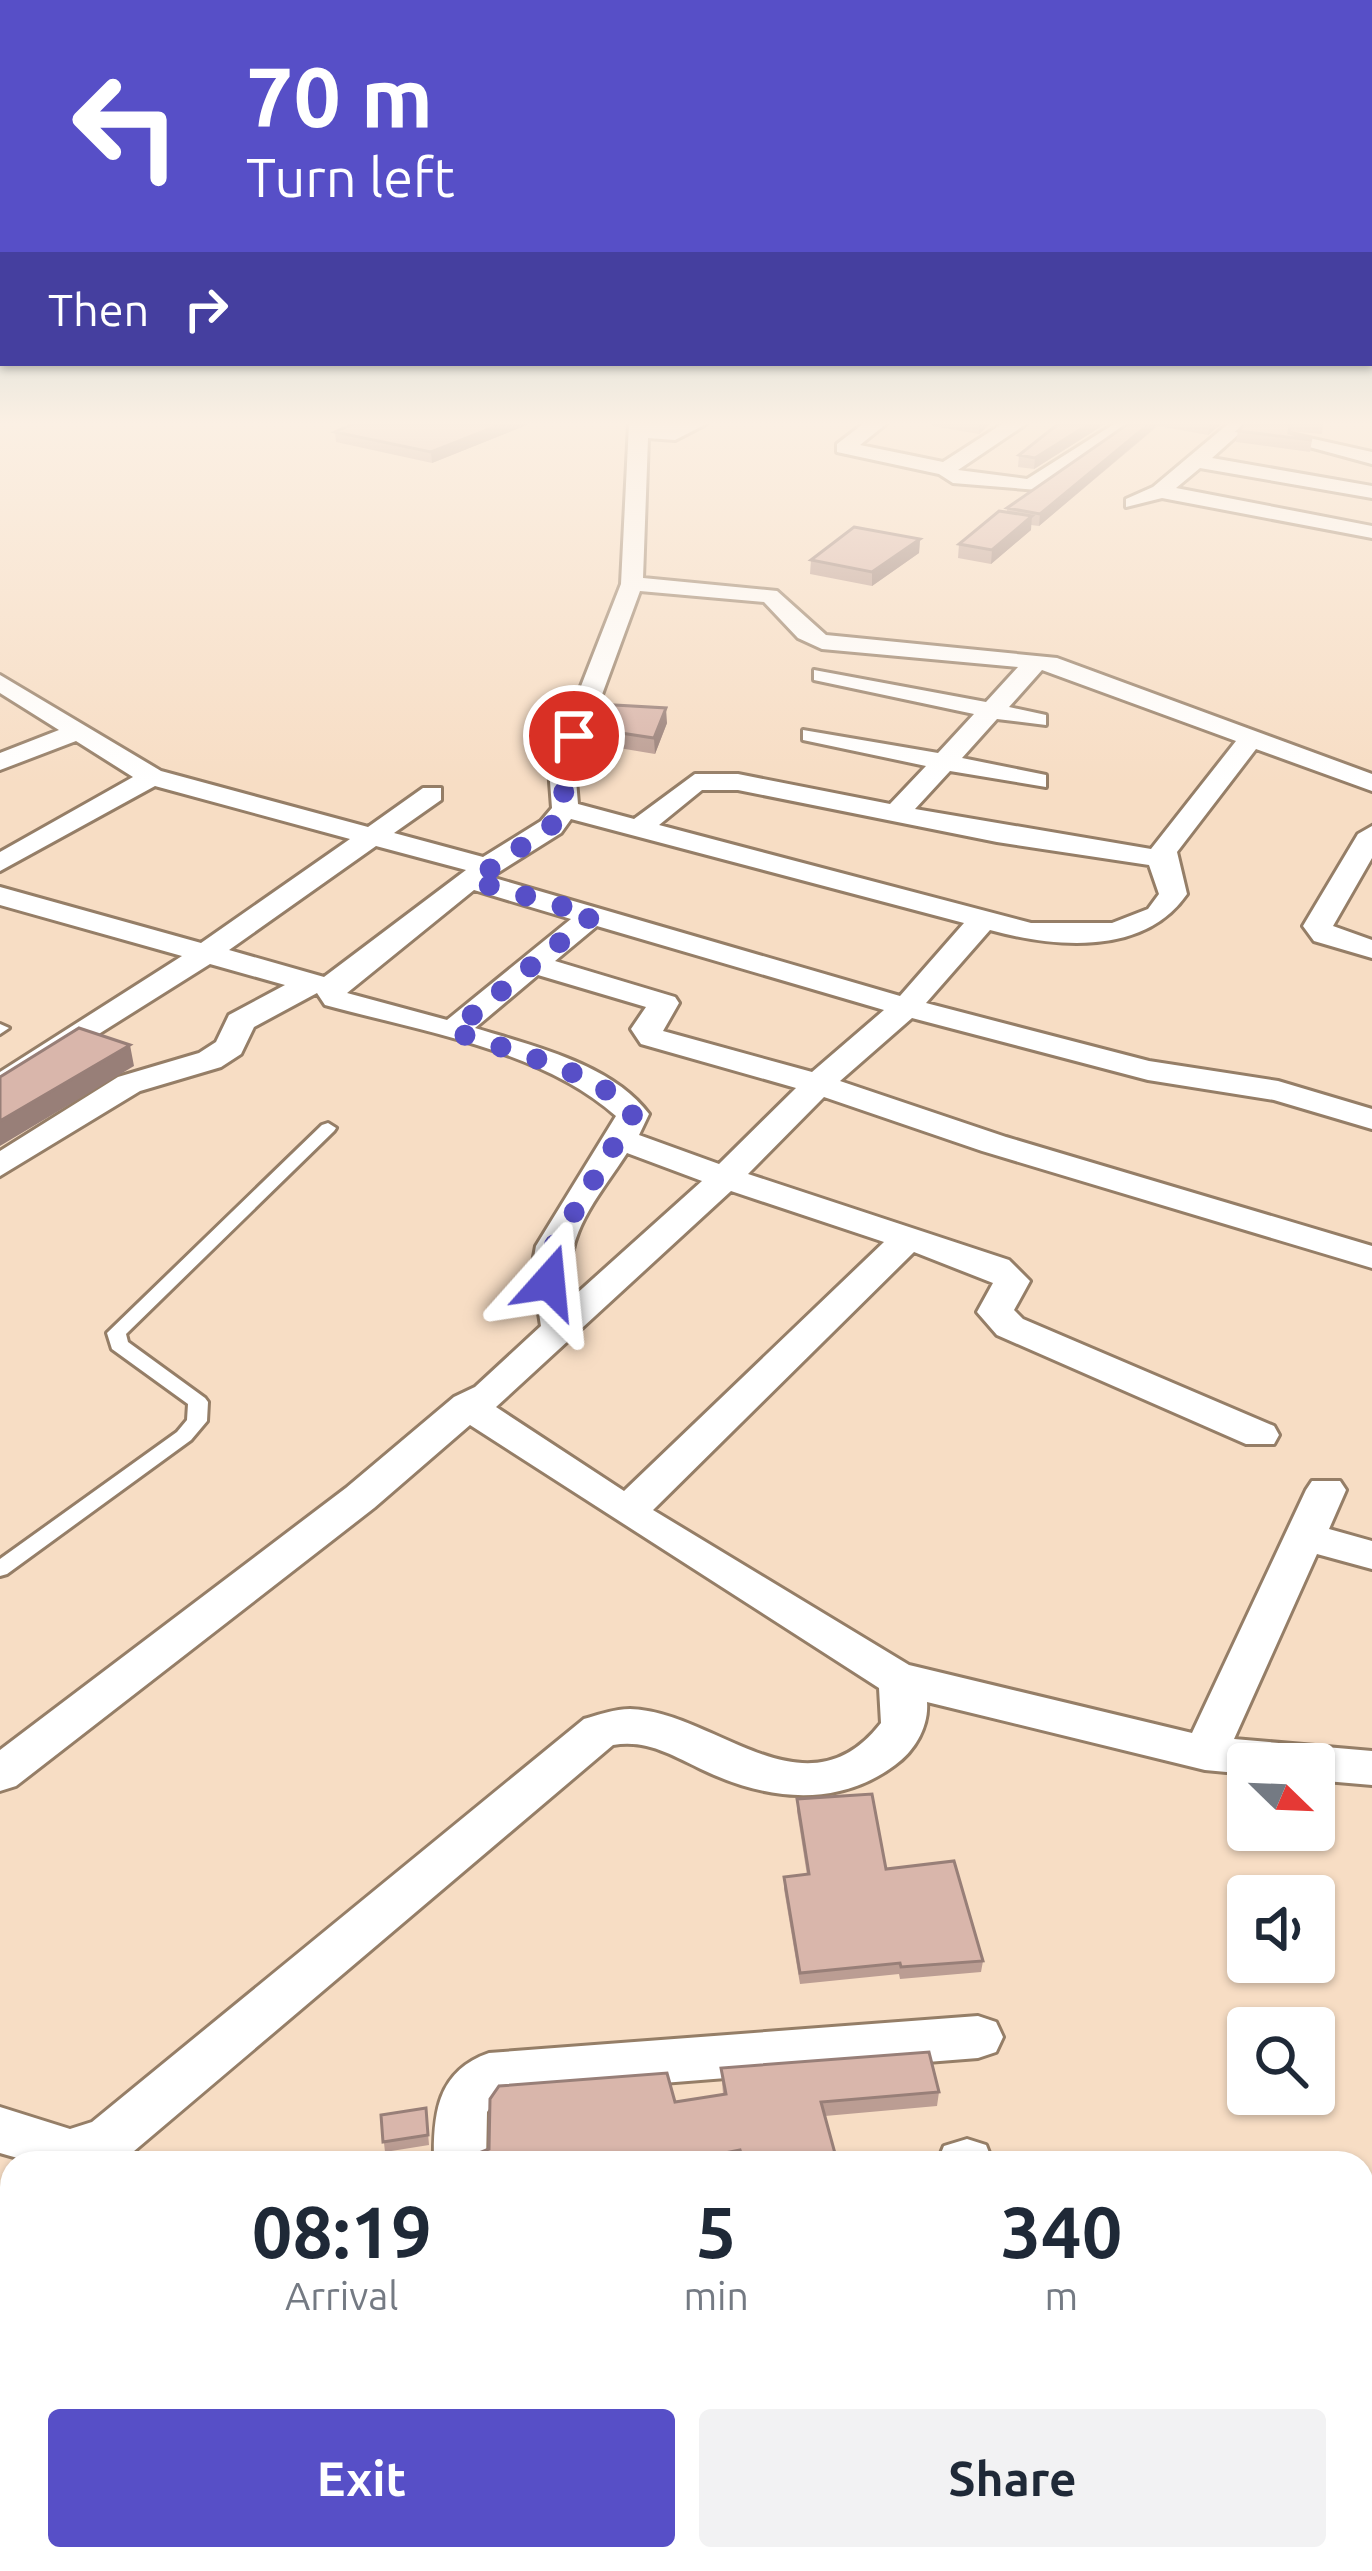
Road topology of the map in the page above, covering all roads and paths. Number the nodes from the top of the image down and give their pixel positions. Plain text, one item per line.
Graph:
1 (634, 544) edge
2 (632, 584) junction
3 (894, 649) junction
4 (1037, 661) junction
5 (0, 682) edge
6 (992, 710) junction
7 (1037, 720) dead end
8 (75, 732) junction
9 (812, 735) dead end
10 (1250, 742) junction
11 (0, 762) edge
12 (944, 762) junction
13 (152, 777) junction
14 (1037, 781) dead end
15 (1372, 783) edge
16 (432, 794) dead end
17 (565, 809) junction
18 (895, 815) junction
19 (638, 829) junction
20 (1372, 834) edge
21 (366, 837) junction
22 (1161, 859) junction
23 (0, 863) edge
24 (480, 874) junction
25 (0, 896) edge
26 (593, 915) junction
27 (984, 919) junction
28 (1372, 949) edge
29 (206, 953) junction
30 (535, 965) junction
31 (321, 986) junction
32 (906, 1007) junction
33 (453, 1031) junction
34 (6, 1076) edge
35 (818, 1084) junction
36 (1372, 1119) edge
37 (328, 1129) dead end
38 (622, 1140) junction
39 (0, 1166) edge
40 (725, 1178) junction
41 (905, 1241) junction
42 (1372, 1257) edge
43 (559, 1330) junction
44 (468, 1406) junction
45 (1259, 1435) dead end
46 (1326, 1490) dead end
47 (627, 1512) junction
48 (1305, 1536) junction
49 (1372, 1555) edge
50 (0, 1569) edge
51 (896, 1678) junction
52 (1205, 1753) junction
53 (1372, 1768) edge
54 (0, 1774) edge
55 (978, 2037) dead end
56 (0, 2130) edge
57 (67, 2151) edge
58 (73, 2151) edge
59 (460, 2151) edge

1 - 2 street
2 - 3 street
2 - 17 street
3 - 4 street
3 - 6 street
4 - 6 street
4 - 10 street
5 - 8 street
6 - 7 street
6 - 12 street
8 - 11 street
8 - 13 street
9 - 12 street
10 - 15 street
10 - 22 street
12 - 14 street
12 - 18 street
13 - 21 street
13 - 23 street
16 - 21 street
17 - 19 street
17 - 24 street
18 - 19 street
18 - 22 street
19 - 27 street
20 - 28 street
21 - 24 street
21 - 29 street
22 - 27 street
24 - 26 street
24 - 31 street
25 - 29 street
26 - 30 street
26 - 32 street
27 - 32 street
29 - 31 street
29 - 34 street
30 - 33 street
30 - 35 street
31 - 33 street
31 - 39 street
32 - 35 street
32 - 36 street
33 - 38 street
35 - 40 street
35 - 42 street
37 - 50 lane
38 - 40 street
38 - 43 street
40 - 41 street
40 - 43 street
41 - 45 street
41 - 47 street
43 - 44 street
44 - 47 street
44 - 54 street
46 - 48 street
47 - 51 street
48 - 49 street
48 - 52 street
51 - 52 street
51 - 58 street
52 - 53 street
55 - 59 street
56 - 57 street

